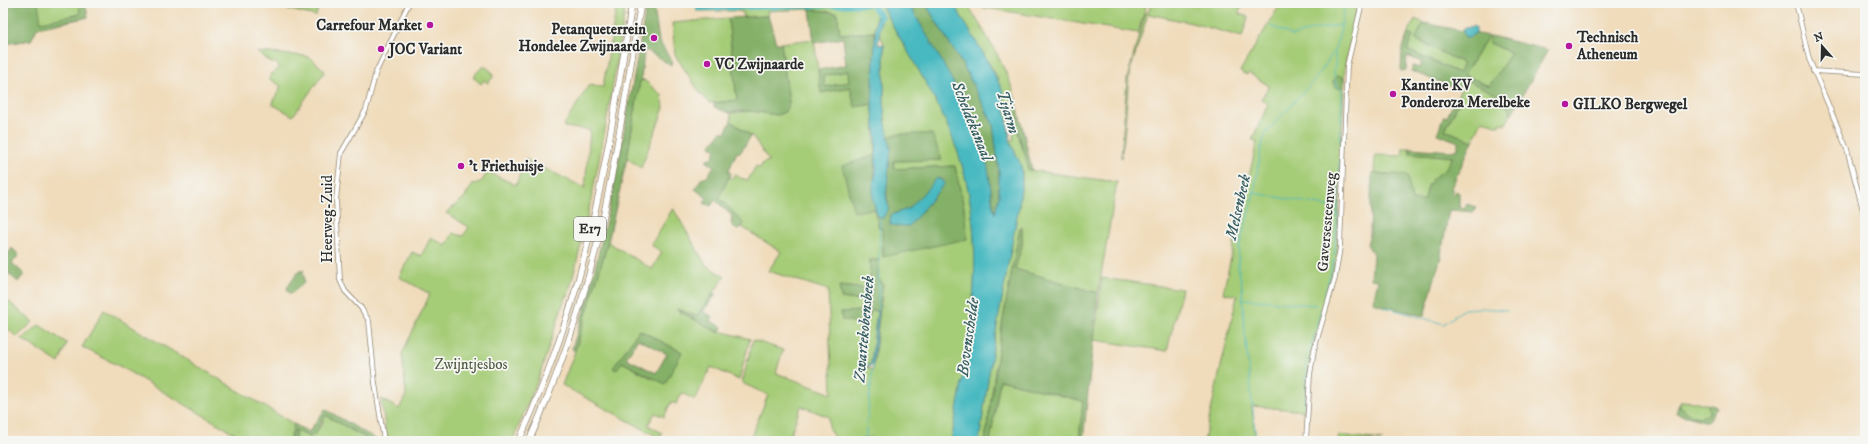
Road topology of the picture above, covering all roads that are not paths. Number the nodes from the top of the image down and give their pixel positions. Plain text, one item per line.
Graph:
1 (409, 3) edge
2 (632, 3) edge
3 (641, 3) edge
4 (1362, 3) edge
5 (1796, 3) edge
6 (1813, 71) junction
7 (1865, 74) edge
8 (1865, 218) edge
9 (384, 441) edge
10 (519, 441) edge
11 (529, 441) edge
12 (1306, 441) edge

1 - 9 street, Heerweg-Zuid
2 - 10 highway, E17
3 - 11 highway, E17
4 - 12 street, Gaversesteenweg
5 - 6 street
6 - 7 street
6 - 8 street

